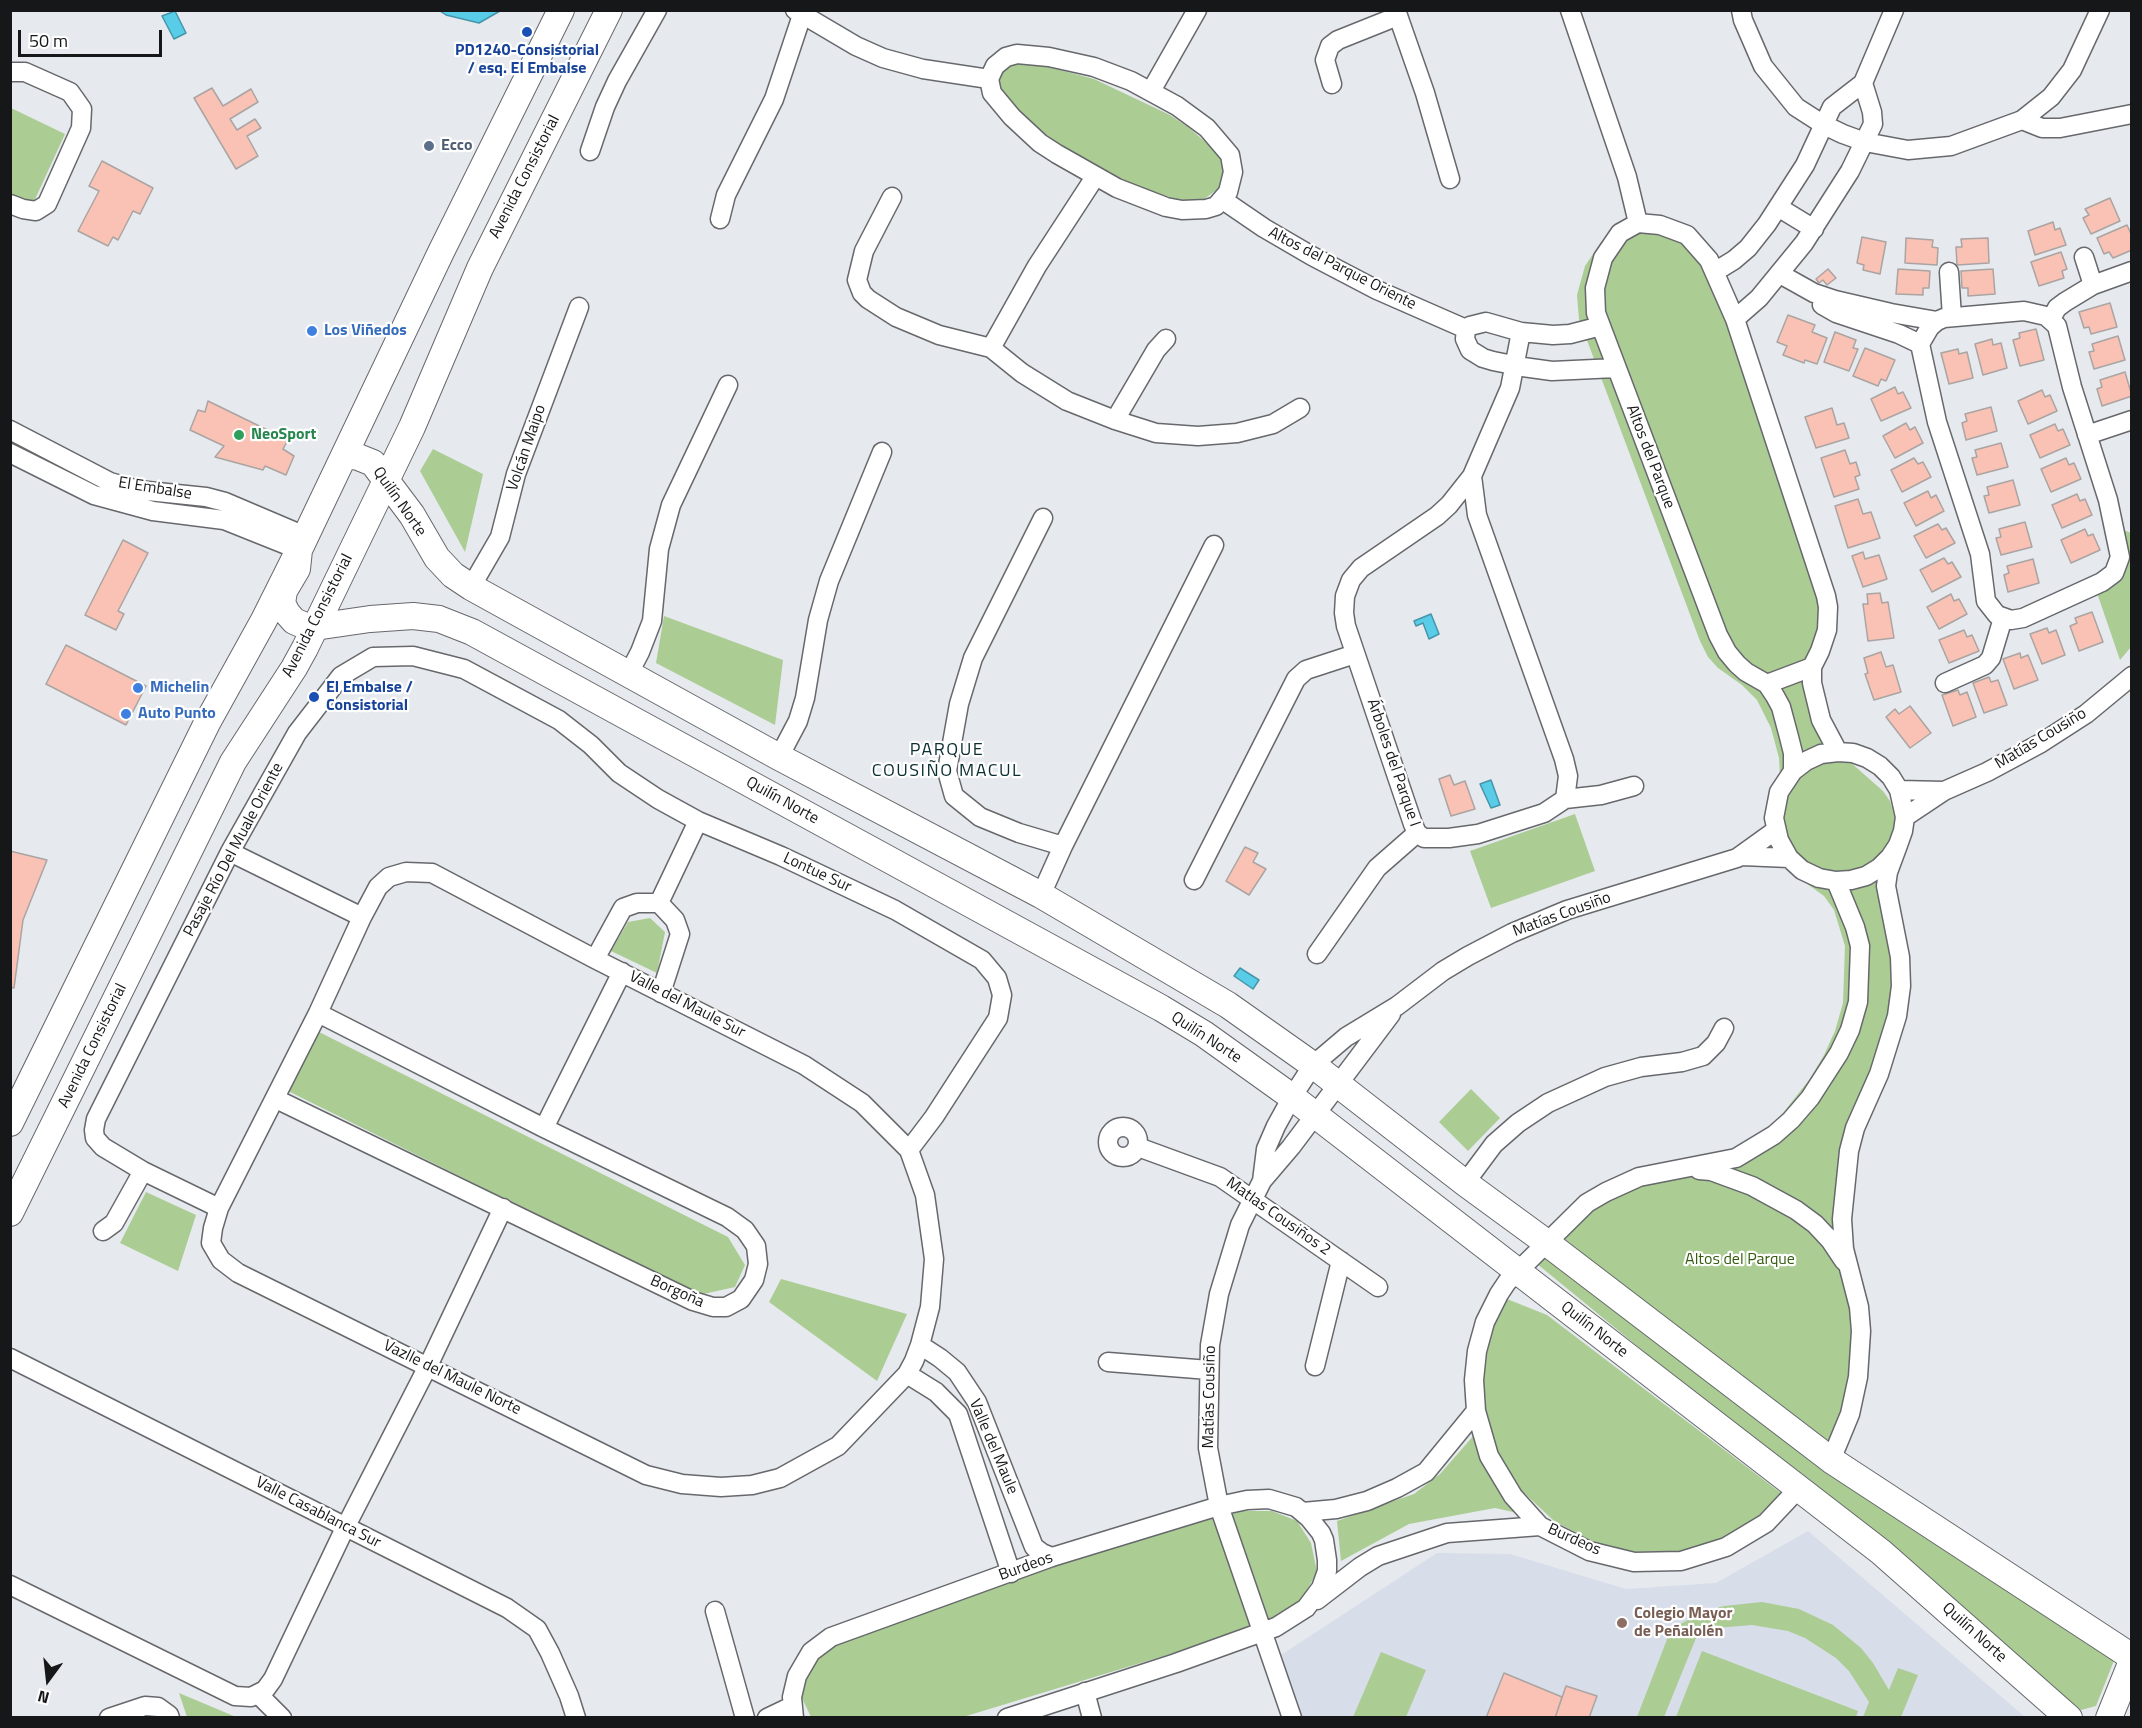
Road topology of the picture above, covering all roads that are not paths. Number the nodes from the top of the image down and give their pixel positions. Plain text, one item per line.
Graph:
1 (561, 10) edge
2 (609, 10) edge
3 (657, 10) edge
4 (1197, 10) edge
5 (1570, 10) edge
6 (1741, 10) edge
7 (1893, 10) edge
8 (2100, 10) edge
9 (1397, 13) edge
10 (805, 14) edge
11 (10, 72) edge
12 (989, 80) junction
13 (1863, 83) junction
14 (1332, 84) dead end
15 (1151, 91) junction
16 (2132, 114) edge
17 (2022, 120) junction
18 (1824, 125) junction
19 (1865, 142) junction
20 (590, 151) dead end
21 (1095, 177) junction
22 (1450, 179) dead end
23 (892, 197) dead end
24 (1222, 200) junction
25 (10, 204) edge
26 (1778, 207) junction
27 (720, 219) dead end
28 (1638, 223) junction
29 (1814, 228) junction
30 (2084, 257) dead end
31 (1716, 271) junction
32 (2132, 271) edge
33 (1949, 272) dead end
34 (1780, 274) junction
35 (2093, 285) junction
36 (579, 307) dead end
37 (1861, 314) junction
38 (1735, 319) junction
39 (1944, 319) junction
40 (2051, 319) junction
41 (1601, 326) junction
42 (1466, 329) junction
43 (1521, 332) junction
44 (1166, 339) dead end
45 (1920, 344) junction
46 (991, 348) junction
47 (1516, 366) junction
48 (1616, 368) junction
49 (728, 385) dead end
50 (1300, 408) dead end
51 (1114, 420) junction
52 (2132, 420) edge
53 (10, 430) edge
54 (2087, 435) junction
55 (882, 452) dead end
56 (10, 453) edge
57 (345, 455) junction
58 (1472, 476) junction
59 (386, 480) junction
60 (1437, 516) junction
61 (1043, 518) dead end
62 (1484, 530) junction
63 (302, 543) junction
64 (1214, 545) dead end
65 (471, 587) junction
66 (2003, 618) junction
67 (315, 627) junction
68 (1355, 654) junction
69 (1812, 667) junction
70 (464, 669) joint
71 (628, 675) junction
72 (2132, 676) edge
73 (1945, 683) dead end
74 (1767, 684) junction
75 (1838, 752) junction
76 (778, 757) junction
77 (1793, 771) junction
78 (1634, 786) dead end
79 (1899, 790) junction
80 (1944, 791) junction
81 (1565, 799) junction
82 (1905, 817) junction
83 (698, 821) junction
84 (1776, 830) junction
85 (1417, 833) junction
86 (1898, 844) junction
87 (1063, 846) junction
88 (230, 852) junction
89 (1742, 856) junction
90 (1789, 858) junction
91 (1194, 880) dead end
92 (1836, 881) junction
93 (1041, 895) junction
94 (659, 903) junction
95 (362, 917) junction
96 (1317, 954) dead end
97 (595, 959) junction
98 (622, 972) junction
99 (661, 993) junction
100 (1397, 1006) junction
101 (318, 1013) junction
102 (1724, 1028) dead end
103 (1313, 1065) junction
104 (1338, 1085) junction
105 (1292, 1097) junction
106 (276, 1099) junction
107 (1315, 1114) junction
108 (10, 1123) edge
109 (544, 1128) junction
110 (1138, 1147) dead end
111 (909, 1150) junction
112 (1679, 1170) junction
113 (143, 1171) junction
114 (1262, 1181) junction
115 (1465, 1183) junction
116 (1253, 1201) junction
117 (219, 1208) junction
118 (503, 1208) junction
119 (10, 1213) edge
120 (103, 1231) dead end
121 (1547, 1243) junction
122 (1341, 1262) junction
123 (1518, 1272) junction
124 (1378, 1287) dead end
125 (1854, 1287) junction
126 (10, 1358) edge
127 (914, 1360) junction
128 (1108, 1362) dead end
129 (428, 1366) junction
130 (1315, 1366) dead end
131 (1209, 1370) junction
132 (1476, 1411) junction
133 (1831, 1460) junction
134 (1798, 1489) junction
135 (1219, 1506) junction
136 (1303, 1512) junction
137 (1540, 1526) junction
138 (345, 1528) junction
139 (1052, 1557) junction
140 (1011, 1573) junction
141 (10, 1585) edge
142 (1306, 1608) junction
143 (715, 1611) dead end
144 (1263, 1634) junction
145 (2132, 1659) edge
146 (1085, 1692) junction
147 (258, 1694) junction
148 (1050, 1711) edge
149 (793, 1712) edge
150 (109, 1718) edge
151 (170, 1718) edge
152 (282, 1718) edge
153 (576, 1718) edge
154 (744, 1718) edge
155 (767, 1718) edge
156 (1007, 1718) edge
157 (1092, 1718) edge
158 (1292, 1718) edge
159 (2069, 1718) edge
160 (2109, 1718) edge

1 - 57 street
2 - 59 street, Avenida Consistorial
3 - 20 street
4 - 15 street
5 - 28 street
6 - 18 street
7 - 13 street
8 - 17 street
9 - 14 street
9 - 22 street
10 - 12 street
10 - 27 street
11 - 25 street
12 - 15 street
12 - 21 street
13 - 18 street
13 - 19 street
15 - 24 street
16 - 17 street
17 - 19 street
18 - 19 street
18 - 26 street
19 - 29 street
21 - 24 street
21 - 46 street
23 - 46 street
24 - 42 street, Altos del Parque Oriente
26 - 29 street
26 - 31 street
28 - 31 street
28 - 41 street, Altos del Parque
29 - 34 street
30 - 35 street
31 - 38 street
32 - 35 street
33 - 39 street
34 - 37 street
34 - 38 street
35 - 40 street
36 - 65 street, Volcán Maipo
37 - 39 street
37 - 45 street
38 - 69 street
39 - 40 street
39 - 45 street
40 - 54 street
41 - 43 street
41 - 48 street, Altos del Parque
42 - 43 street
42 - 47 street
43 - 47 street, Árboles del Parque I
44 - 51 street
45 - 66 street
46 - 51 street
47 - 48 street
47 - 58 street, Árboles del Parque I
48 - 74 street, Altos del Parque
49 - 71 street
50 - 51 street
52 - 54 street
53 - 63 street, El Embalse
54 - 66 street
55 - 76 street
56 - 63 street, El Embalse
57 - 59 street, Quilín Norte
57 - 63 street
58 - 60 street, Árboles del Parque I
58 - 62 street, Árboles del Parque I
59 - 65 street, Quilín Norte
59 - 67 street, Avenida Consistorial
60 - 62 street
60 - 68 street, Árboles del Parque I
61 - 87 street
62 - 81 street, Árboles del Parque I
63 - 67 street
63 - 108 street
64 - 87 street
65 - 71 street, Quilín Norte
66 - 73 street
67 - 105 street, Quilín Norte
67 - 119 street, Avenida Consistorial
68 - 85 street, Árboles del Parque I
68 - 91 street
69 - 74 street
69 - 75 street
70 - 83 street, Lontue Sur
70 - 88 street, Pasaje Río Del Muale Oriente
71 - 76 street, Quilín Norte
72 - 80 street, Matías Cousiño
74 - 77 street, Altos del Parque
75 - 77 street
75 - 79 street
76 - 93 street, Quilín Norte
77 - 84 street
78 - 81 street
79 - 80 street, Matías Cousiño
79 - 82 street
80 - 82 street, Matías Cousiño
81 - 85 street, Árboles del Parque I
82 - 86 street
83 - 94 street
83 - 111 street, Lontue Sur
84 - 89 street, Matías Cousiño
84 - 90 street
85 - 96 street
86 - 92 street
86 - 125 street
87 - 93 street
88 - 95 street
88 - 113 street, Pasaje Río Del Muale Oriente
89 - 90 street, Matías Cousiño
89 - 100 street, Matías Cousiño
90 - 92 street
92 - 112 street
93 - 103 street, Quilín Norte
94 - 97 street
94 - 99 street
95 - 97 street, Valle del Maule Sur
95 - 101 street, Valle del Maule Sur
97 - 98 street, Valle del Maule Sur
98 - 99 street, Valle del Maule Sur
98 - 109 street
99 - 111 street, Valle del Maule Sur
100 - 103 street, Matías Cousiño
100 - 104 street, Matías Cousiño
101 - 106 street, Vazlle del Maule Norte
101 - 109 street, Borgoña
102 - 115 street
103 - 104 street, Quilín Norte
103 - 105 street, Matías Cousiño
104 - 107 street, Matías Cousiño
104 - 115 street, Quilín Norte
105 - 107 street, Quilín Norte
105 - 114 street, Matías Cousiño
106 - 117 street, Vazlle del Maule Norte
106 - 118 street, Borgoña
107 - 114 street, Matías Cousiño
107 - 123 street, Quilín Norte
109 - 118 street, Borgoña
110 - 116 street, MatIas Cousiños 2
111 - 127 street, Valle del Maule Sur
112 - 121 street
112 - 125 street
113 - 117 street
113 - 120 street
114 - 116 street, Matías Cousiño
115 - 121 street, Quilín Norte
116 - 122 street, MatIas Cousiños 2
116 - 131 street, Matías Cousiño
117 - 129 street, Vazlle del Maule Norte
118 - 129 street
121 - 123 street, Burdeos
121 - 133 street, Quilín Norte
122 - 124 street, MatIas Cousiños 2
122 - 130 street
123 - 132 street, Burdeos
123 - 134 street, Quilín Norte
125 - 133 street
126 - 138 street, Valle Casablanca Sur
127 - 129 street, Vazlle del Maule Norte
127 - 139 street, Valle del Maule
127 - 140 street, Valle del Maule
128 - 131 street
129 - 138 street
131 - 135 street, Matías Cousiño
132 - 136 street, Burdeos
132 - 137 street, Burdeos
133 - 145 street, Quilín Norte
134 - 137 street, Burdeos
134 - 159 street, Quilín Norte
135 - 136 street, Burdeos
135 - 139 street, Burdeos
135 - 144 street, Matías Cousiño
136 - 142 street, Burdeos
137 - 142 street, Burdeos
138 - 147 street
138 - 153 street, Valle Casablanca Sur
139 - 140 street, Burdeos
140 - 149 street, Burdeos
141 - 147 street
142 - 144 street, Burdeos
143 - 154 street
144 - 146 street, Burdeos
144 - 158 street, Matías Cousiño
145 - 160 street
146 - 148 street, Burdeos
146 - 157 street
147 - 152 street
148 - 156 street, Burdeos
149 - 155 street, Burdeos
150 - 151 street

